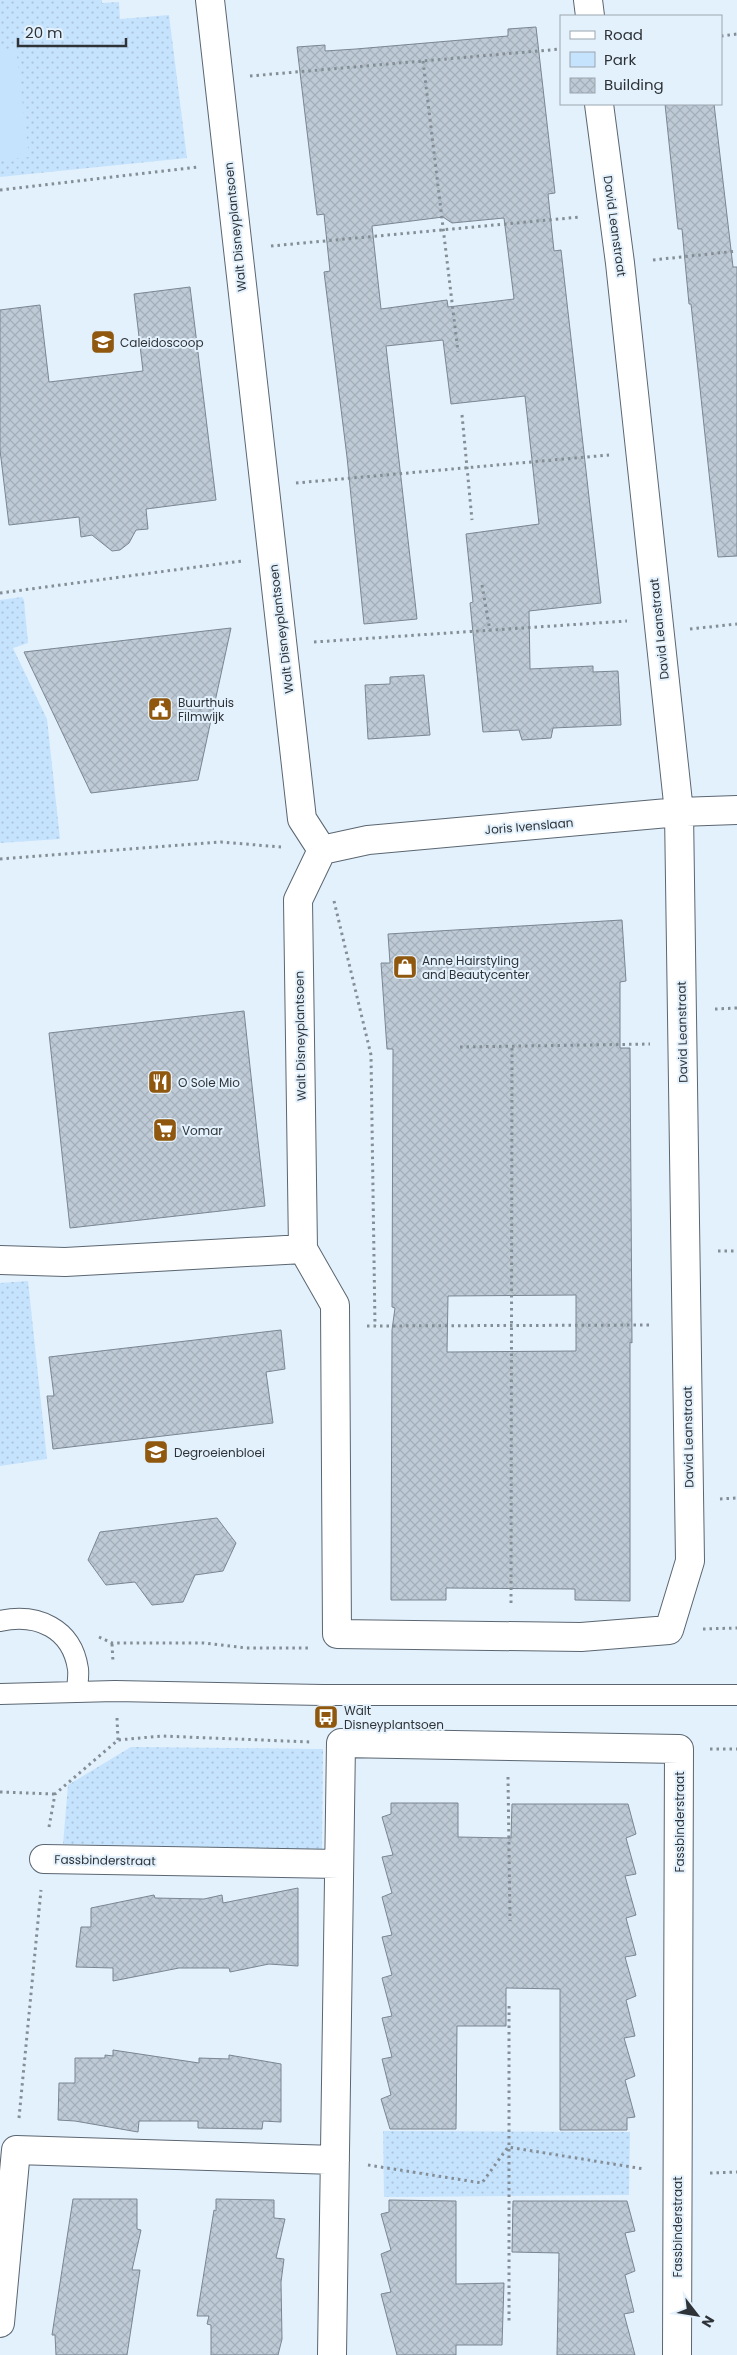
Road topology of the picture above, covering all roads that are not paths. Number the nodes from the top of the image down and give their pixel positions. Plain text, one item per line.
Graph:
1 (210, 0) edge
2 (588, 0) edge
3 (590, 15) edge
4 (600, 105) edge
5 (737, 810) edge
6 (679, 812) junction
7 (322, 850) junction
8 (303, 1249) junction
9 (0, 1260) edge
10 (0, 1621) edge
11 (337, 1634) joint
12 (77, 1692) junction
13 (0, 1694) edge
14 (737, 1695) edge
15 (44, 1859) road end
16 (339, 1864) junction
17 (335, 2160) junction
18 (0, 2323) edge
19 (332, 2355) edge
20 (677, 2355) edge

1 - 7 street, Walt Disneyplantsoen
2 - 3 street
4 - 6 street, David Leanstraat
5 - 6 street, Joris Ivenslaan
6 - 7 street, Joris Ivenslaan
6 - 11 street, David Leanstraat
7 - 8 street, Walt Disneyplantsoen
8 - 9 street
8 - 11 street, Walt Disneyplantsoen
10 - 12 lane
12 - 13 lane
12 - 14 lane
15 - 16 street, Fassbinderstraat
16 - 17 street
16 - 20 street, Fassbinderstraat
17 - 18 street
17 - 19 street

